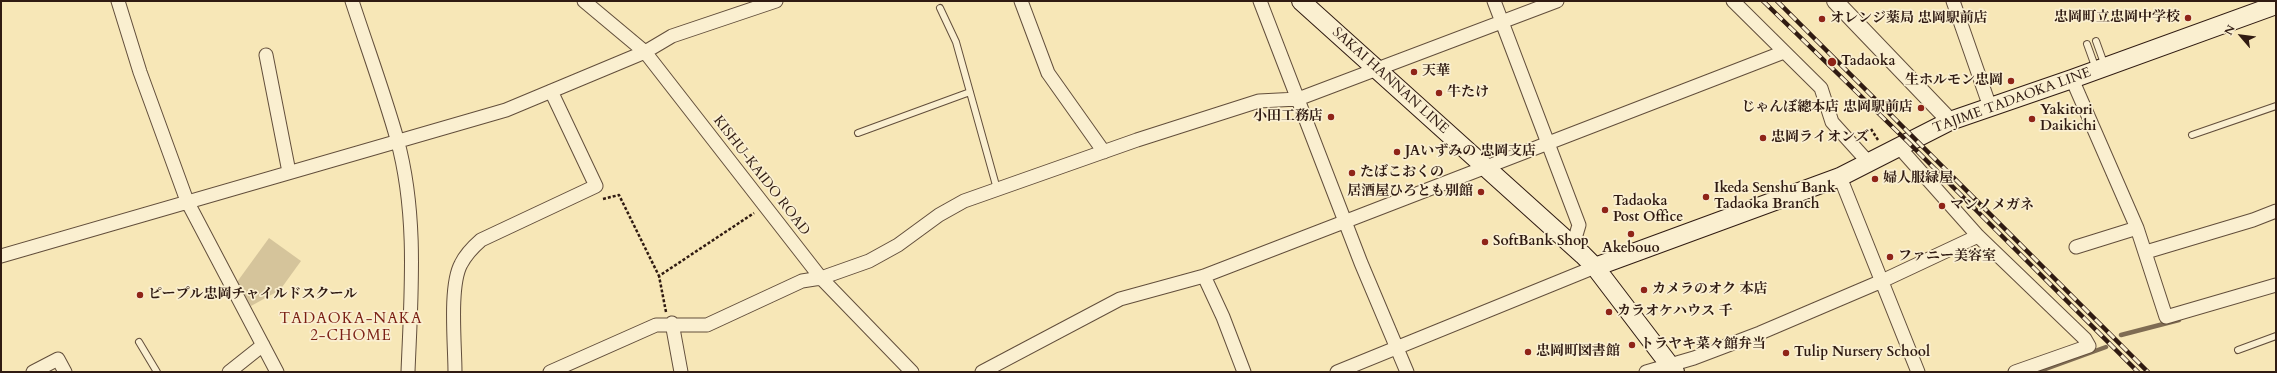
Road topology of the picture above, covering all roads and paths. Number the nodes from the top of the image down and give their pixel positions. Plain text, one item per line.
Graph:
1 (118, 1) edge
2 (352, 1) edge
3 (584, 1) edge
4 (776, 1) edge
5 (1021, 1) edge
6 (1260, 1) edge
7 (1300, 1) edge
8 (1494, 1) edge
9 (1557, 1) edge
10 (1733, 1) edge
11 (1835, 1) edge
12 (1953, 1) edge
13 (2276, 5) edge
14 (940, 8) dead end
15 (1501, 21) junction
16 (2096, 41) dead end
17 (2087, 44) dead end
18 (645, 52) junction
19 (1784, 52) junction
20 (266, 55) dead end
21 (1376, 69) junction
22 (2101, 69) junction
23 (2072, 80) junction
24 (551, 91) junction
25 (970, 92) junction
26 (1298, 99) junction
27 (2276, 106) edge
28 (1990, 107) junction
29 (1950, 121) junction
30 (1871, 129) dead end
31 (858, 133) dead end
32 (2192, 135) dead end
33 (397, 140) junction
34 (1549, 143) junction
35 (1890, 146) junction
36 (1104, 152) junction
37 (1869, 163) junction
38 (1485, 167) junction
39 (289, 172) junction
40 (1840, 177) junction
41 (596, 186) junction
42 (997, 189) junction
43 (187, 201) junction
44 (764, 206) junction
45 (2276, 211) edge
46 (1346, 221) junction
47 (2137, 228) junction
48 (1978, 236) junction
49 (1573, 245) junction
50 (2076, 247) dead end
51 (2146, 252) junction
52 (1, 256) edge
53 (1595, 267) junction
54 (658, 276) junction
55 (1204, 276) junction
56 (821, 278) junction
57 (1882, 281) junction
58 (2276, 284) edge
59 (669, 324) junction
60 (2276, 336) edge
61 (139, 342) dead end
62 (264, 344) junction
63 (1396, 347) junction
64 (2238, 350) dead end
65 (1672, 369) edge
66 (33, 372) edge
67 (65, 372) edge
68 (157, 372) edge
69 (229, 372) edge
70 (277, 372) edge
71 (408, 372) edge
72 (455, 372) edge
73 (550, 372) edge
74 (681, 372) edge
75 (912, 372) edge
76 (982, 372) edge
77 (1244, 372) edge
78 (1337, 372) edge
79 (1408, 372) edge
80 (1646, 372) edge
81 (1918, 372) edge
82 (2015, 372) edge

1 - 43 street
2 - 33 street
3 - 18 street, KISHU-KAIDO ROAD
4 - 18 street
5 - 36 street
6 - 26 street
7 - 21 main road, SAKAI HANNAN LINE
8 - 15 street
9 - 15 street
10 - 19 street
11 - 29 street
12 - 28 street
13 - 22 main road, TAJIME TADAOKA LINE
14 - 25 lane
15 - 21 street
15 - 34 street
16 - 22 lane
17 - 22 lane
18 - 24 street
18 - 44 street, KISHU-KAIDO ROAD
19 - 34 street
19 - 37 street
20 - 39 street
21 - 26 street
21 - 38 main road, SAKAI HANNAN LINE
22 - 23 main road, TAJIME TADAOKA LINE
23 - 28 main road, TAJIME TADAOKA LINE
23 - 47 street
24 - 33 street
24 - 41 street
25 - 31 lane
25 - 42 lane
26 - 36 street
26 - 46 street
27 - 32 lane
28 - 29 main road, TAJIME TADAOKA LINE
29 - 35 main road, TAJIME TADAOKA LINE
30 - 35 path
33 - 39 street
33 - 71 street
34 - 38 street
34 - 49 street
35 - 37 main road, TAJIME TADAOKA LINE
35 - 48 street
36 - 42 street
37 - 40 main road, TAJIME TADAOKA LINE
38 - 46 street
38 - 49 main road, SAKAI HANNAN LINE
39 - 43 street
40 - 53 main road, TAJIME TADAOKA LINE
40 - 57 street
41 - 54 path
41 - 72 street
42 - 56 street
43 - 52 street
43 - 62 street
44 - 54 path
44 - 56 street, KISHU-KAIDO ROAD
45 - 51 street
46 - 55 street
46 - 63 street
47 - 50 street
47 - 51 street
48 - 57 street
48 - 82 street
49 - 53 main road, SAKAI HANNAN LINE
51 - 58 street
53 - 63 street
53 - 65 main road, SAKAI HANNAN LINE
54 - 59 path
55 - 76 street
55 - 77 street
56 - 59 street
56 - 75 street, KISHU-KAIDO ROAD
57 - 65 street
57 - 81 street
59 - 73 street
59 - 74 street
60 - 64 lane
61 - 68 lane
62 - 69 street
62 - 70 street
63 - 78 street
63 - 79 street
65 - 80 street
66 - 67 street

